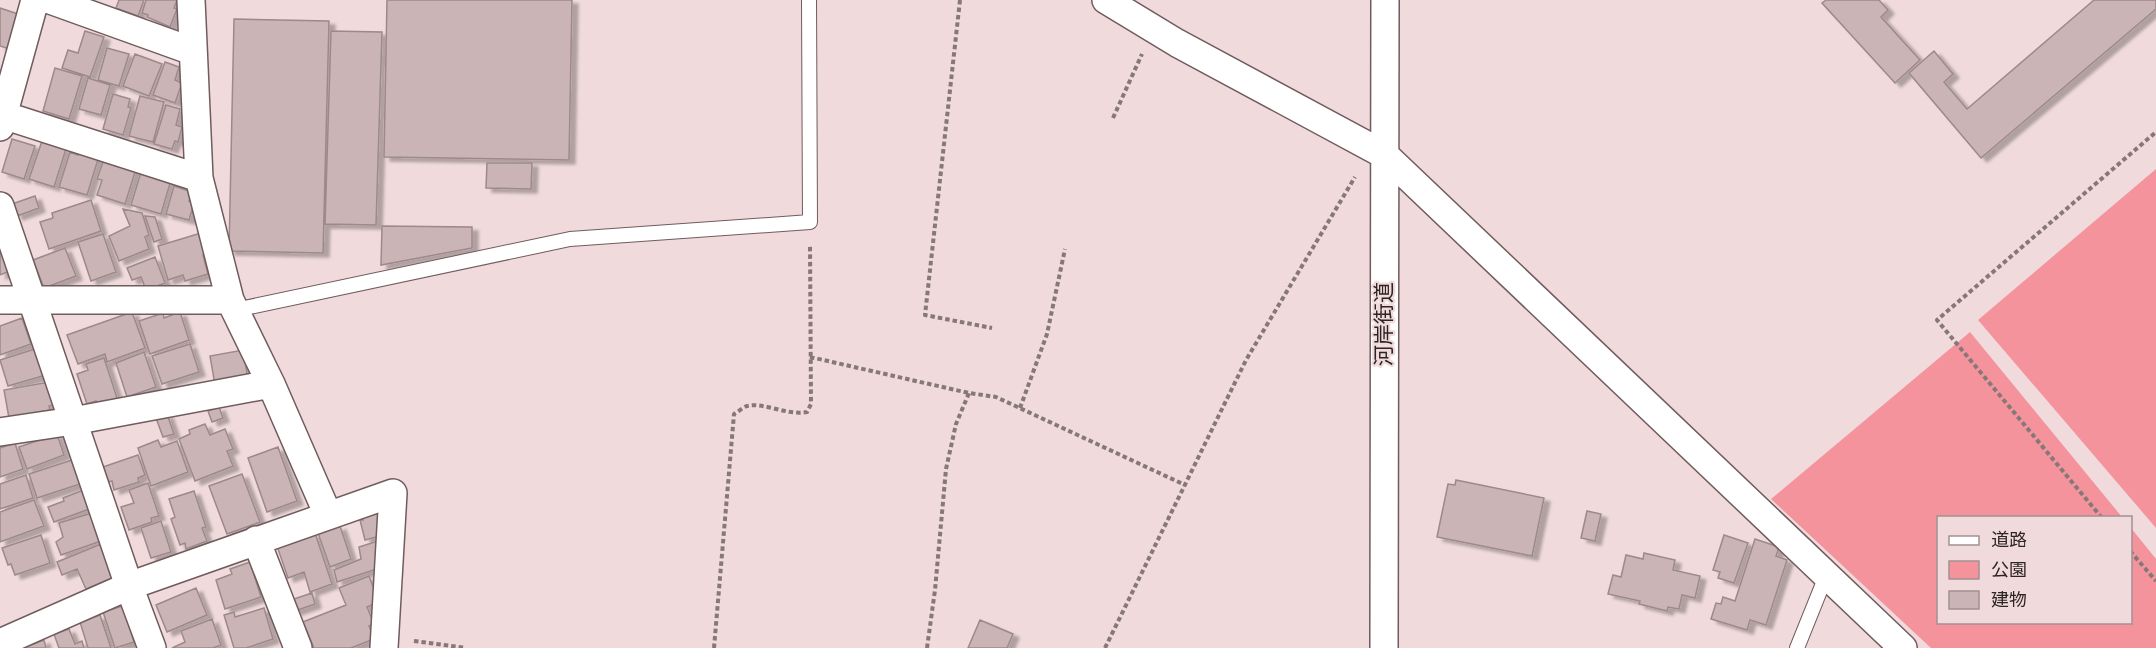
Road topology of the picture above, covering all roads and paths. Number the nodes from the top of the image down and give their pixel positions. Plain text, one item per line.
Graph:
1 (35, 0) edge
2 (50, 0) edge
3 (191, 0) edge
4 (809, 0) edge
5 (960, 0) edge
6 (1106, 0) edge
7 (1385, 0) edge
8 (1154, 29) junction
9 (192, 51) junction
10 (1113, 118) dead end
11 (1, 119) edge
12 (2156, 132) edge
13 (1384, 155) junction
14 (199, 178) junction
15 (0, 206) edge
16 (810, 222) junction
17 (1065, 249) dead end
18 (32, 299) junction
19 (0, 300) edge
20 (232, 305) junction
21 (992, 328) dead end
22 (810, 357) junction
23 (270, 384) junction
24 (969, 393) junction
25 (1020, 408) junction
26 (73, 421) junction
27 (0, 432) edge
28 (1185, 485) junction
29 (328, 515) junction
30 (2100, 516) edge
31 (256, 540) junction
32 (2132, 553) edge
33 (1826, 576) junction
34 (2156, 581) edge
35 (129, 586) junction
36 (4, 638) edge
37 (384, 643) edge
38 (153, 648) edge
39 (298, 648) edge
40 (466, 648) edge
41 (714, 648) edge
42 (927, 648) edge
43 (1105, 648) edge
44 (1384, 648) edge
45 (1797, 648) edge
46 (1903, 648) edge

1 - 11 street
2 - 9 street
3 - 9 street
4 - 16 lane
5 - 21 path
6 - 8 street
7 - 13 street, 河岸街道
8 - 10 path
8 - 13 street
9 - 14 street
11 - 14 street
12 - 30 path
13 - 28 path
13 - 33 street
13 - 44 street, 河岸街道
14 - 20 street
15 - 18 street
16 - 20 lane
16 - 22 path
17 - 25 path
18 - 19 street
18 - 20 street
18 - 26 street
20 - 23 street
22 - 24 path
22 - 41 path
23 - 26 street
23 - 29 street
24 - 25 path
24 - 42 path
25 - 28 path
26 - 27 street
26 - 35 street
28 - 43 path
29 - 31 street
29 - 37 street
31 - 35 street
31 - 39 street
32 - 34 path
33 - 45 lane
33 - 46 street
35 - 36 street
35 - 38 street
37 - 40 path

